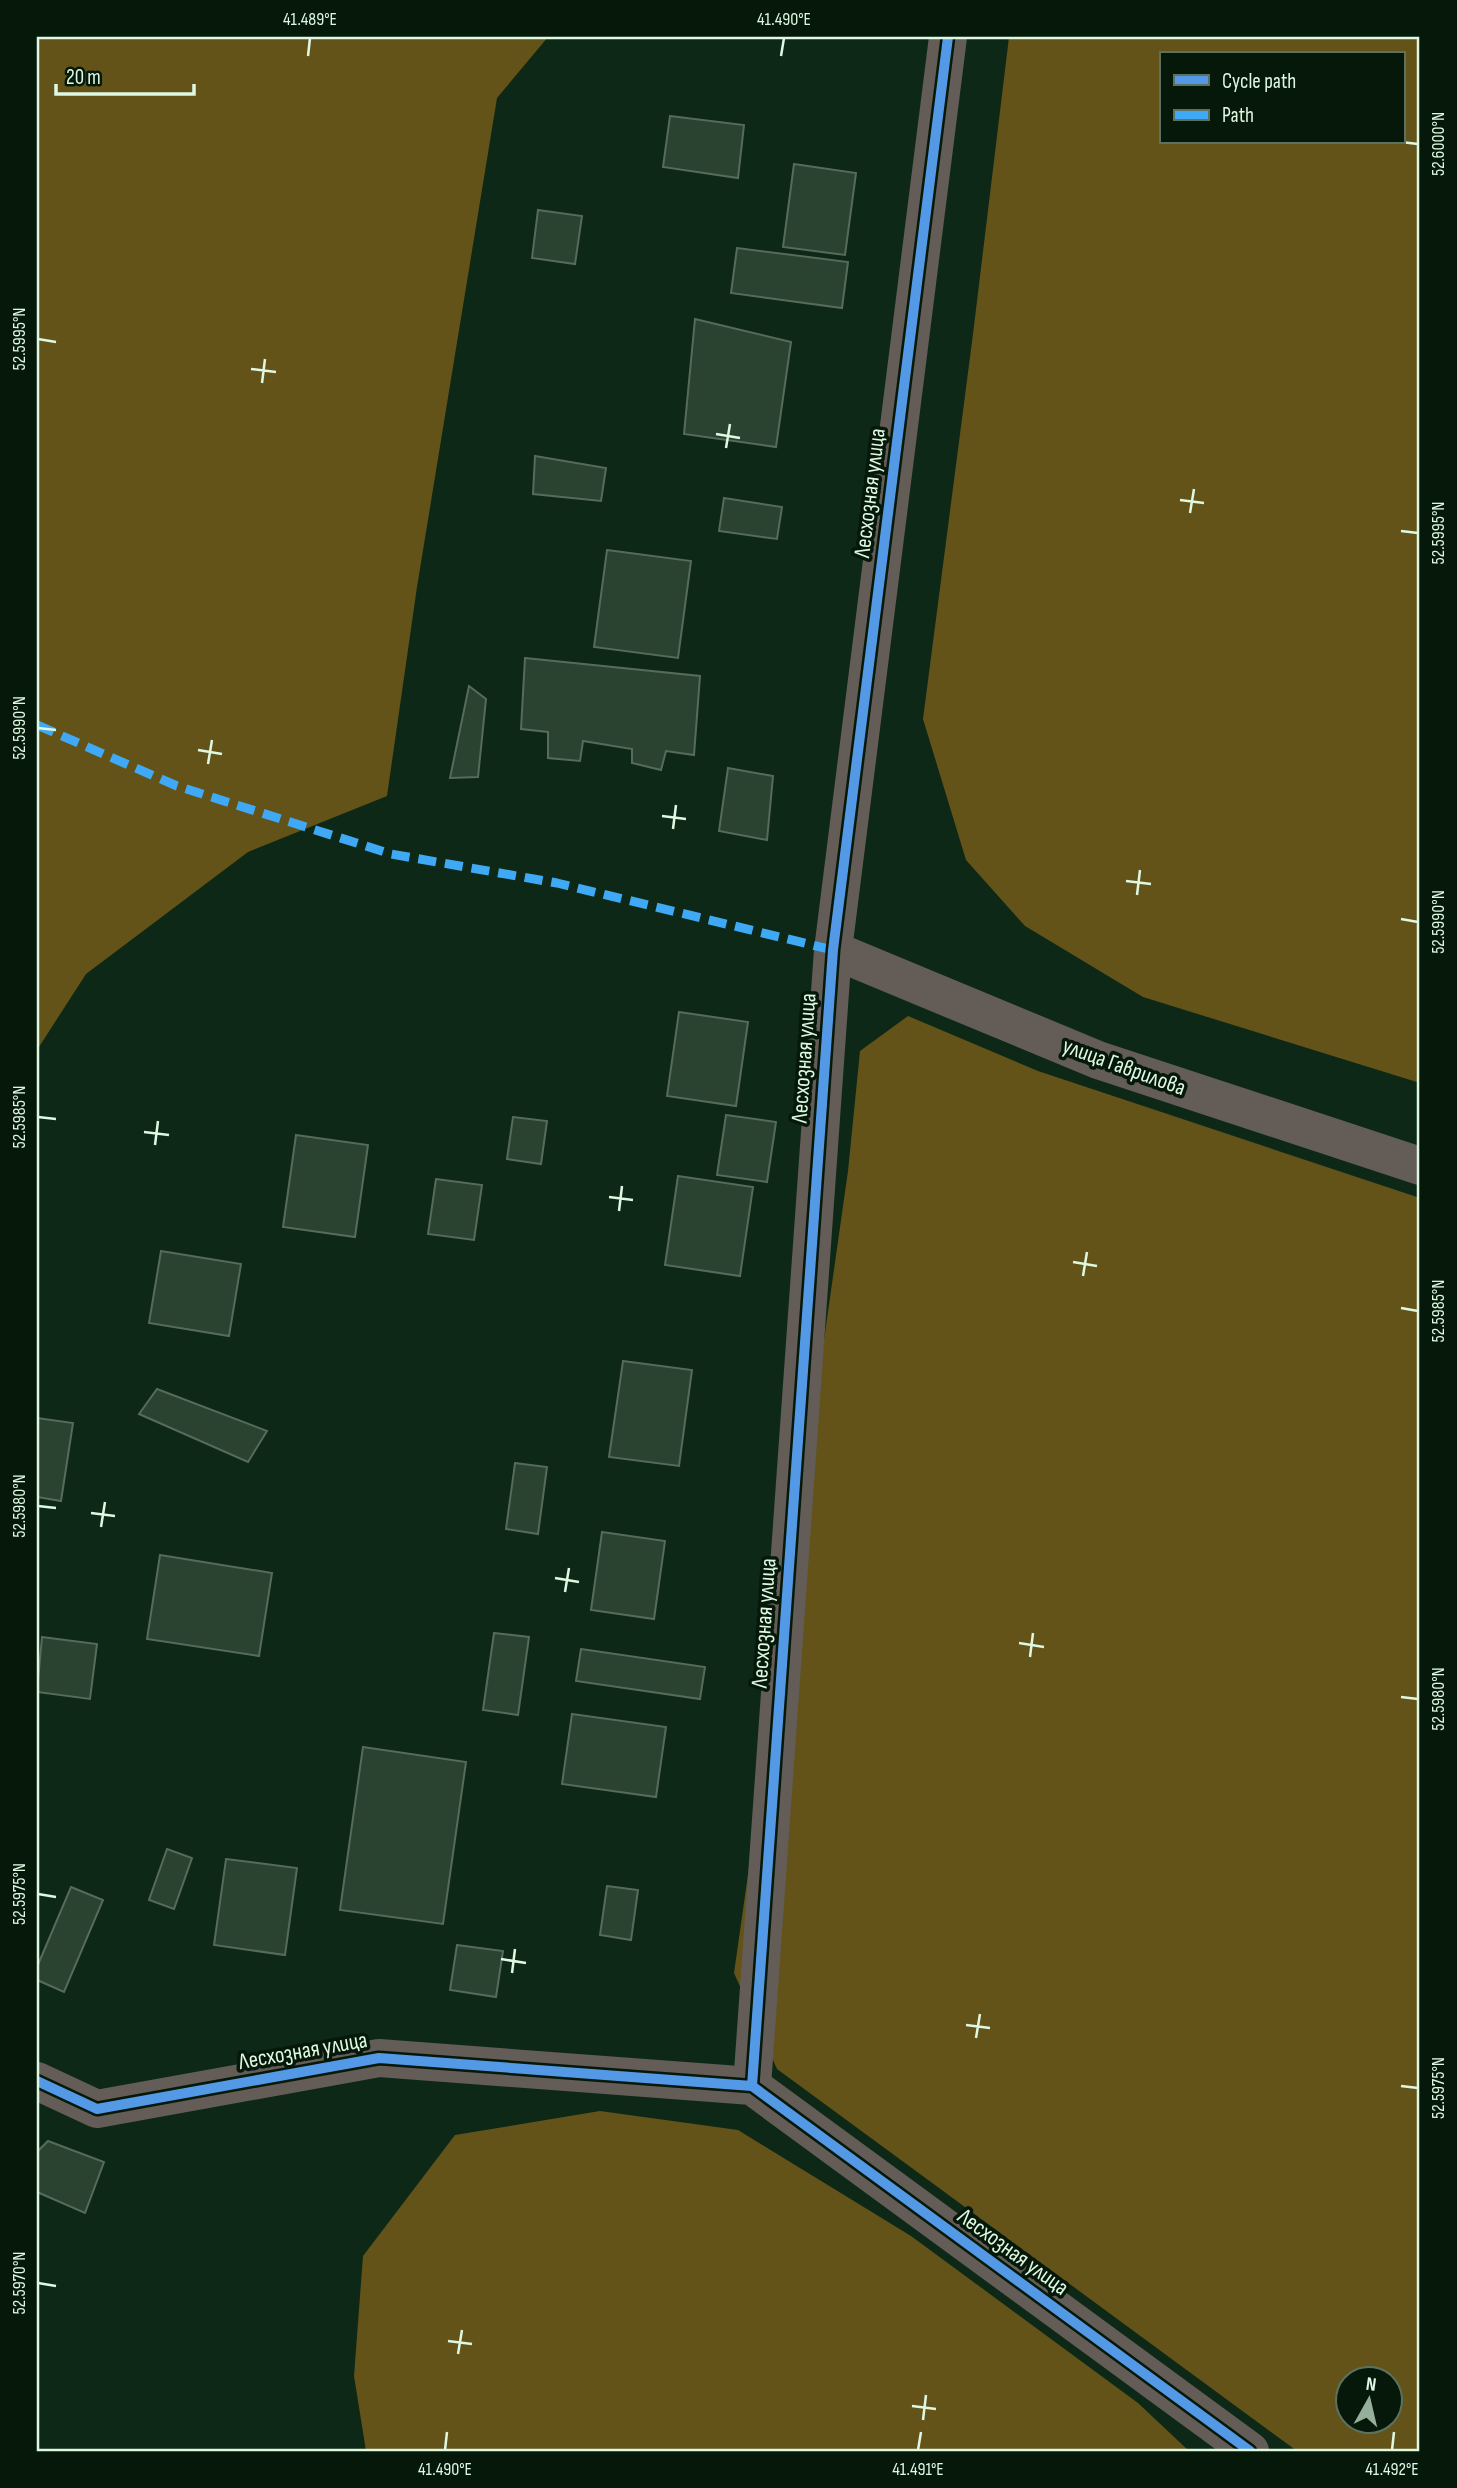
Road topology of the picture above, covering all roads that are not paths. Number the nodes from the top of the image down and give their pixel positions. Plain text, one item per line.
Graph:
1 (948, 37) edge
2 (833, 950) junction
3 (1420, 1166) edge
4 (752, 2086) junction
5 (45, 2096) edge
6 (1250, 2451) edge

1 - 2 street, Лесхозная улица
2 - 3 street, улица Гаврилова
2 - 4 street, Лесхозная улица
4 - 5 street, Лесхозная улица
4 - 6 street, Лесхозная улица

